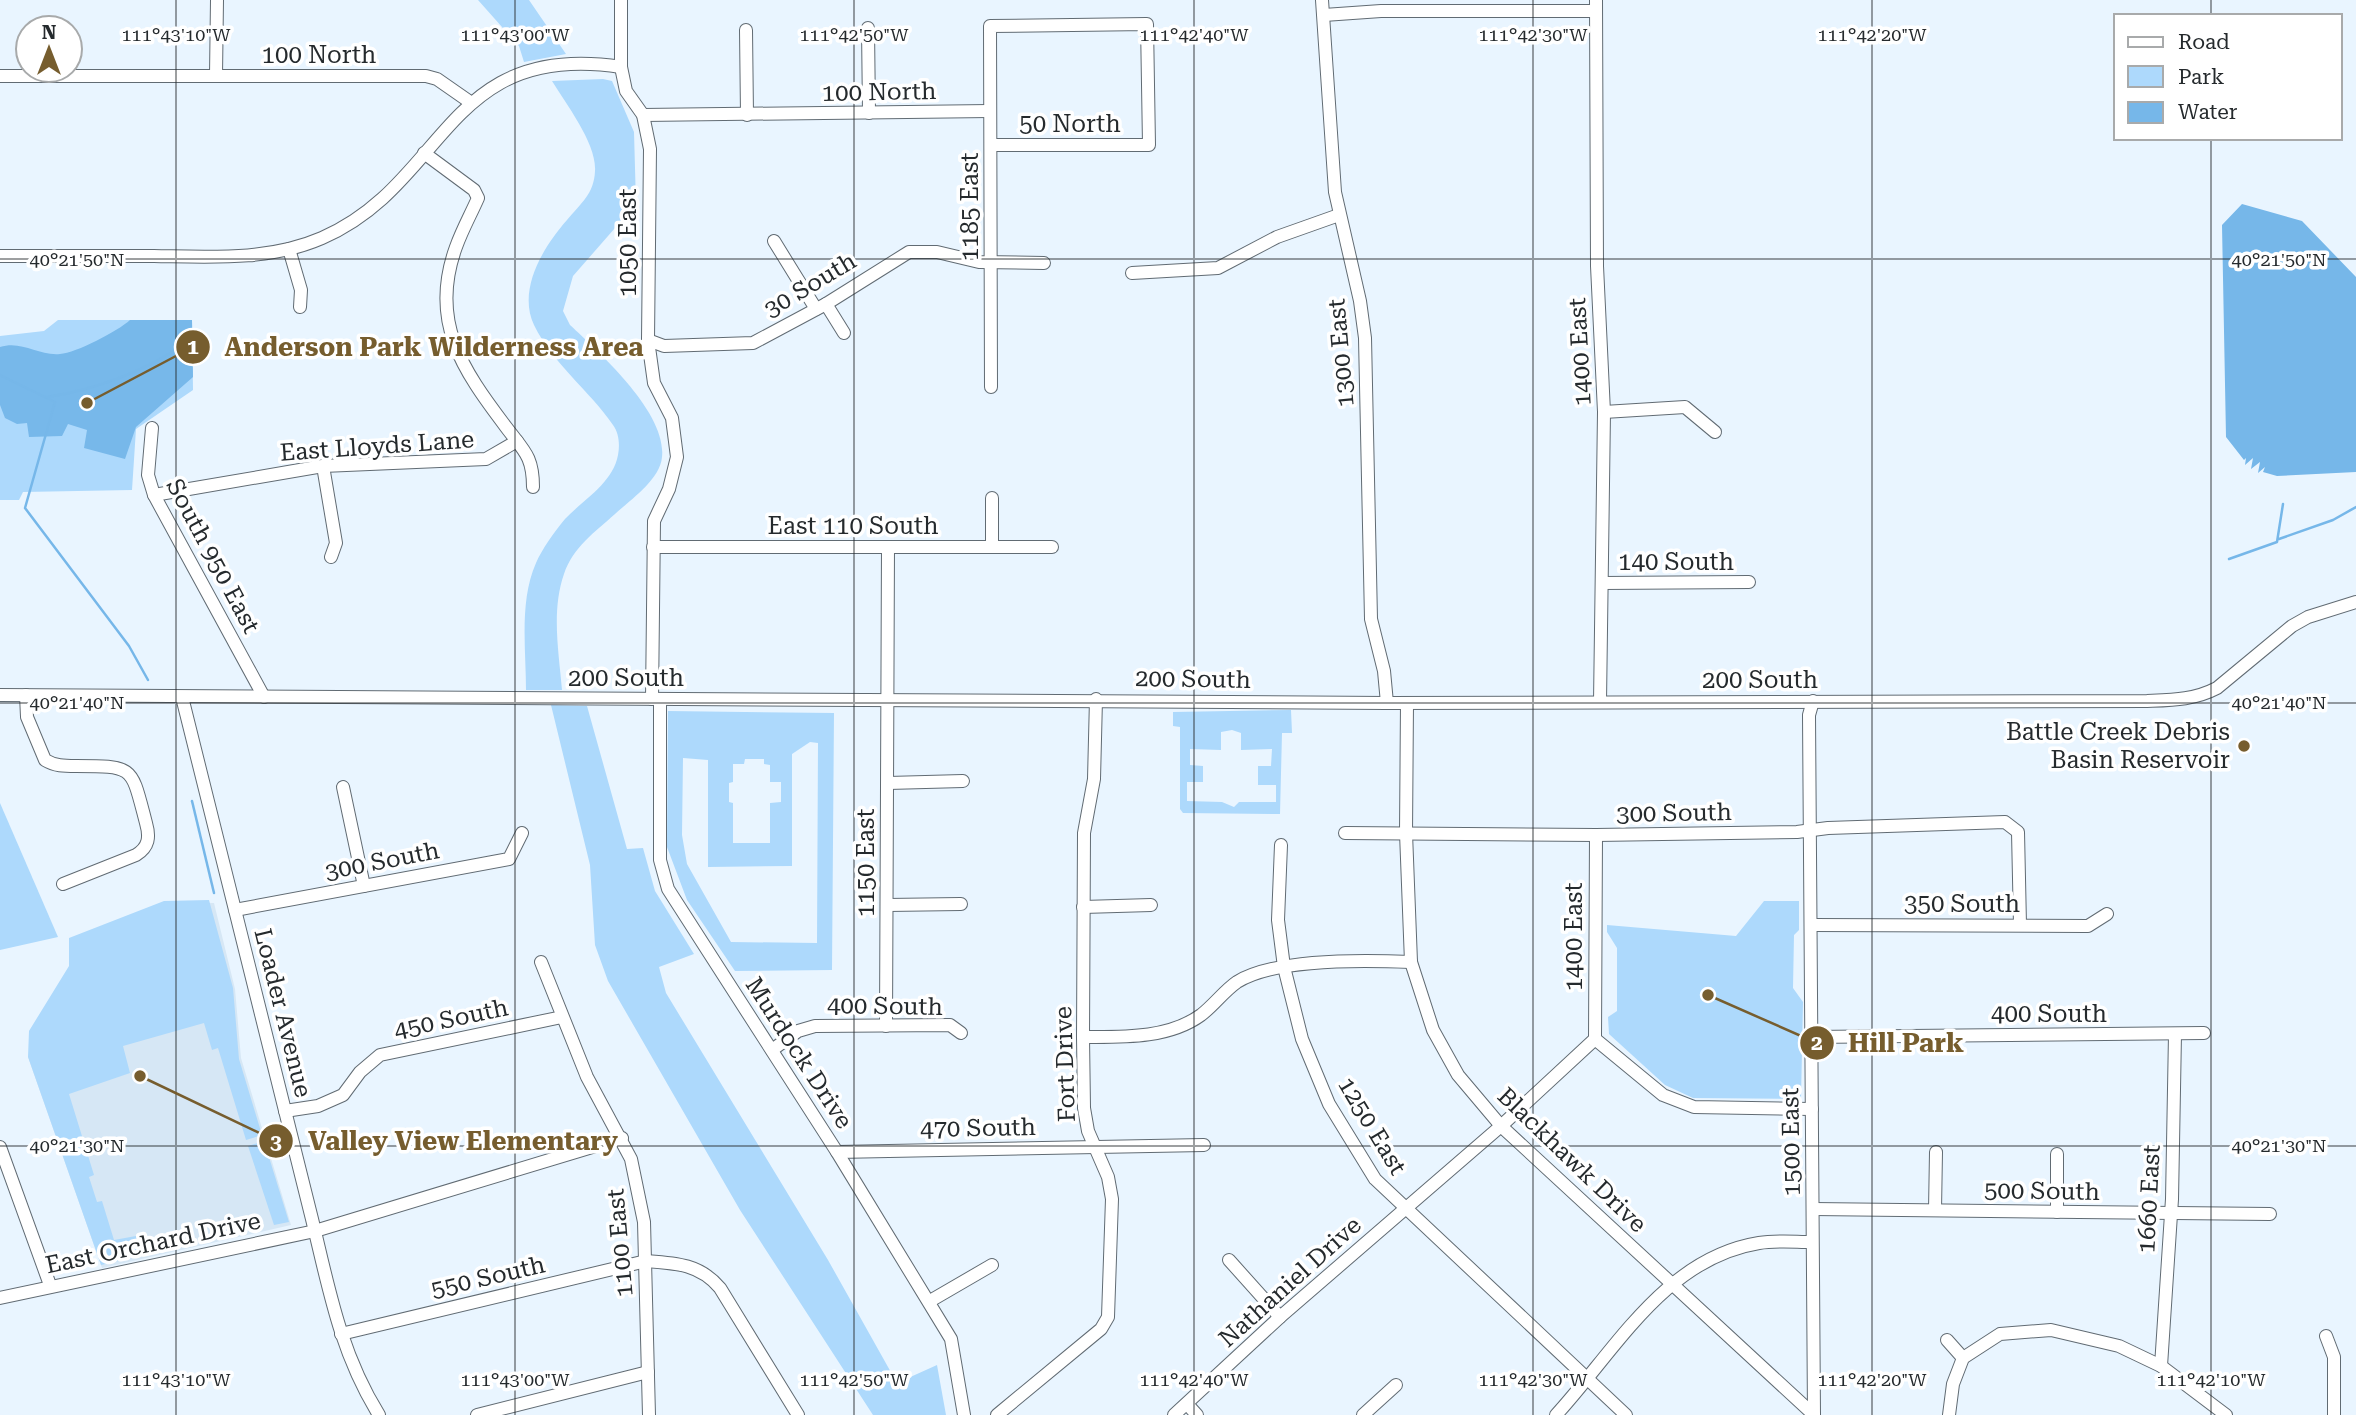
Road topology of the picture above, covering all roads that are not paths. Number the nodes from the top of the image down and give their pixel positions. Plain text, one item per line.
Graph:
1 (217, 0) edge
2 (621, 0) edge
3 (1322, 0) edge
4 (1596, 5) edge
5 (1324, 15) junction
6 (868, 28) dead end
7 (746, 30) dead end
8 (621, 67) junction
9 (216, 75) junction
10 (0, 76) edge
11 (470, 102) junction
12 (990, 111) junction
13 (869, 113) junction
14 (643, 115) junction
15 (747, 115) junction
16 (991, 145) junction
17 (1149, 145) joint
18 (424, 153) junction
19 (1339, 215) junction
20 (774, 241) dead end
21 (289, 249) junction
22 (0, 256) edge
23 (990, 262) junction
24 (1044, 263) dead end
25 (1132, 273) dead end
26 (821, 306) junction
27 (300, 307) dead end
28 (844, 332) dead end
29 (649, 340) junction
30 (991, 387) dead end
31 (1604, 412) junction
32 (152, 428) dead end
33 (1715, 432) dead end
34 (517, 441) junction
35 (323, 466) junction
36 (533, 487) dead end
37 (154, 495) junction
38 (992, 498) dead end
39 (653, 547) junction
40 (888, 547) junction
41 (992, 547) junction
42 (1052, 547) dead end
43 (331, 557) dead end
44 (1749, 582) dead end
45 (1602, 583) junction
46 (2356, 602) edge
47 (0, 695) edge
48 (26, 695) junction
49 (264, 696) junction
50 (182, 697) junction
51 (656, 699) junction
52 (1096, 699) junction
53 (888, 700) junction
54 (1813, 701) junction
55 (1600, 702) junction
56 (1387, 703) junction
57 (1407, 703) junction
58 (963, 781) dead end
59 (888, 783) junction
60 (343, 787) dead end
61 (1812, 830) junction
62 (1345, 832) dead end
63 (522, 834) dead end
64 (1406, 834) junction
65 (1595, 835) junction
66 (1281, 845) dead end
67 (63, 884) dead end
68 (364, 886) junction
69 (961, 904) dead end
70 (887, 905) junction
71 (1151, 905) dead end
72 (1083, 906) junction
73 (235, 910) junction
74 (2107, 914) dead end
75 (1812, 925) junction
76 (2020, 925) junction
77 (541, 962) dead end
78 (1411, 962) junction
79 (1284, 967) junction
80 (562, 1017) junction
81 (886, 1026) junction
82 (961, 1033) dead end
83 (2204, 1033) dead end
84 (2175, 1034) junction
85 (1083, 1037) junction
86 (1811, 1037) junction
87 (1595, 1039) junction
88 (772, 1050) junction
89 (1812, 1109) junction
90 (285, 1111) junction
91 (1501, 1126) junction
92 (622, 1138) junction
93 (1204, 1145) dead end
94 (1095, 1146) junction
95 (0, 1147) edge
96 (838, 1152) junction
97 (1936, 1153) dead end
98 (2057, 1154) dead end
99 (1404, 1209) junction
100 (1813, 1209) junction
101 (1935, 1210) junction
102 (2057, 1212) junction
103 (2170, 1213) junction
104 (2270, 1214) dead end
105 (315, 1231) junction
106 (1812, 1242) junction
107 (1229, 1260) dead end
108 (646, 1261) junction
109 (992, 1265) dead end
110 (1671, 1283) junction
111 (50, 1285) junction
112 (0, 1298) edge
113 (930, 1301) junction
114 (1280, 1317) junction
115 (341, 1334) junction
116 (2326, 1336) dead end
117 (1947, 1340) dead end
118 (1963, 1357) junction
119 (2161, 1366) junction
120 (648, 1372) junction
121 (1587, 1380) junction
122 (1396, 1385) dead end
123 (1187, 1404) junction
124 (379, 1415) edge
125 (477, 1415) edge
126 (649, 1415) edge
127 (798, 1415) edge
128 (964, 1415) edge
129 (997, 1415) edge
130 (1174, 1415) edge
131 (1197, 1415) edge
132 (1363, 1415) edge
133 (1556, 1415) edge
134 (1626, 1415) edge
135 (1814, 1415) edge
136 (1949, 1415) edge
137 (2226, 1415) edge
138 (2334, 1415) edge

1 - 9 street
2 - 8 street
3 - 5 street, 1300 East
4 - 5 street
4 - 31 street, 1400 East
5 - 19 street, 1300 East
6 - 13 street
7 - 15 street
8 - 11 street
8 - 14 street
9 - 10 street, 100 North
9 - 11 street, 100 North
11 - 18 street
12 - 13 street, 100 North
12 - 16 street, 1185 East
12 - 17 street, 1185 East
13 - 15 street, 100 North
14 - 15 street, 100 North
14 - 29 street, 1050 East
16 - 17 street, 50 North
16 - 23 street, 1185 East
18 - 21 street
18 - 34 street
19 - 25 street
19 - 56 street, 1300 East
20 - 26 street
21 - 22 street
21 - 27 street
23 - 24 street, 30 South
23 - 26 street, 30 South
23 - 30 street, 1185 East
26 - 28 street
26 - 29 street, 30 South
29 - 39 street, 1050 East
31 - 33 street
31 - 45 street, 1400 East
32 - 37 street, South 950 East
34 - 35 street, East Lloyds Lane
34 - 36 street
35 - 37 street, East Lloyds Lane
35 - 43 street
37 - 49 street, South 950 East
38 - 41 street
39 - 40 street, East 110 South
39 - 51 street, 1050 East
40 - 41 street, East 110 South
40 - 53 street, 1150 East
41 - 42 street, East 110 South
44 - 45 street, 140 South
45 - 55 street, 1400 East
46 - 54 street, 200 South
47 - 48 street, 200 South
48 - 50 street, 200 South
48 - 67 street
49 - 50 street, 200 South
49 - 51 street, 200 South
50 - 73 street, Loader Avenue
51 - 53 street, 200 South
51 - 88 street, Murdock Drive
52 - 53 street, 200 South
52 - 56 street, 200 South
52 - 72 street, Fort Drive
53 - 59 street, 1150 East
54 - 55 street, 200 South
54 - 61 street, 1500 East
55 - 57 street, 200 South
56 - 57 street, 200 South
57 - 64 street
58 - 59 street
59 - 70 street, 1150 East
60 - 68 street
61 - 65 street, 300 South
61 - 75 street, 1500 East
61 - 76 street, 300 South
62 - 64 street, 300 South
63 - 68 street, 300 South
64 - 65 street, 300 South
64 - 78 street, Blackhawk Drive
65 - 87 street, 1400 East
66 - 79 street, 1250 East
68 - 73 street, 300 South
69 - 70 street
70 - 81 street, 1150 East
71 - 72 street
72 - 85 street, Fort Drive
73 - 90 street, Loader Avenue
74 - 76 street, 350 South
75 - 76 street, 350 South
75 - 86 street, 1500 East
77 - 80 street, 1100 East
78 - 79 street
78 - 91 street, Blackhawk Drive
79 - 85 street
79 - 99 street, 1250 East
80 - 90 street, 450 South
80 - 92 street, 1100 East
81 - 82 street, 400 South
81 - 88 street, 400 South
83 - 84 street, 400 South
84 - 86 street, 400 South
84 - 103 street, 1660 East
85 - 94 street, Fort Drive
86 - 89 street, 1500 East
87 - 89 street
87 - 91 street, Nathaniel Drive
88 - 96 street, Murdock Drive
89 - 100 street, 1500 East
90 - 105 street, Loader Avenue
91 - 99 street, Nathaniel Drive
91 - 110 street, Blackhawk Drive
92 - 105 street
92 - 108 street, 1100 East
93 - 94 street, 470 South
94 - 96 street, 470 South
94 - 129 street, Fort Drive
95 - 111 street
96 - 113 street, Murdock Drive
97 - 101 street
98 - 102 street
99 - 114 street, Nathaniel Drive
99 - 121 street, 1250 East
100 - 101 street, 500 South
100 - 106 street, 1500 East
101 - 102 street, 500 South
102 - 103 street, 500 South
103 - 104 street, 500 South
103 - 119 street, 1660 East
105 - 111 street, East Orchard Drive
105 - 115 street, Loader Avenue
106 - 110 street
106 - 135 street, 1500 East
107 - 114 street
108 - 115 street, 550 South
108 - 120 street, 1100 East
108 - 127 street, 550 South
109 - 113 street
110 - 121 street
110 - 135 street, Blackhawk Drive
111 - 112 street, East Orchard Drive
113 - 128 street, Murdock Drive
114 - 123 street, Nathaniel Drive
115 - 124 street, Loader Avenue
116 - 138 street
117 - 118 street
118 - 119 street
118 - 136 street
119 - 137 street
120 - 125 street
120 - 126 street, 1100 East
121 - 133 street
121 - 134 street, 1250 East
122 - 132 street
123 - 130 street, Nathaniel Drive
123 - 131 street

